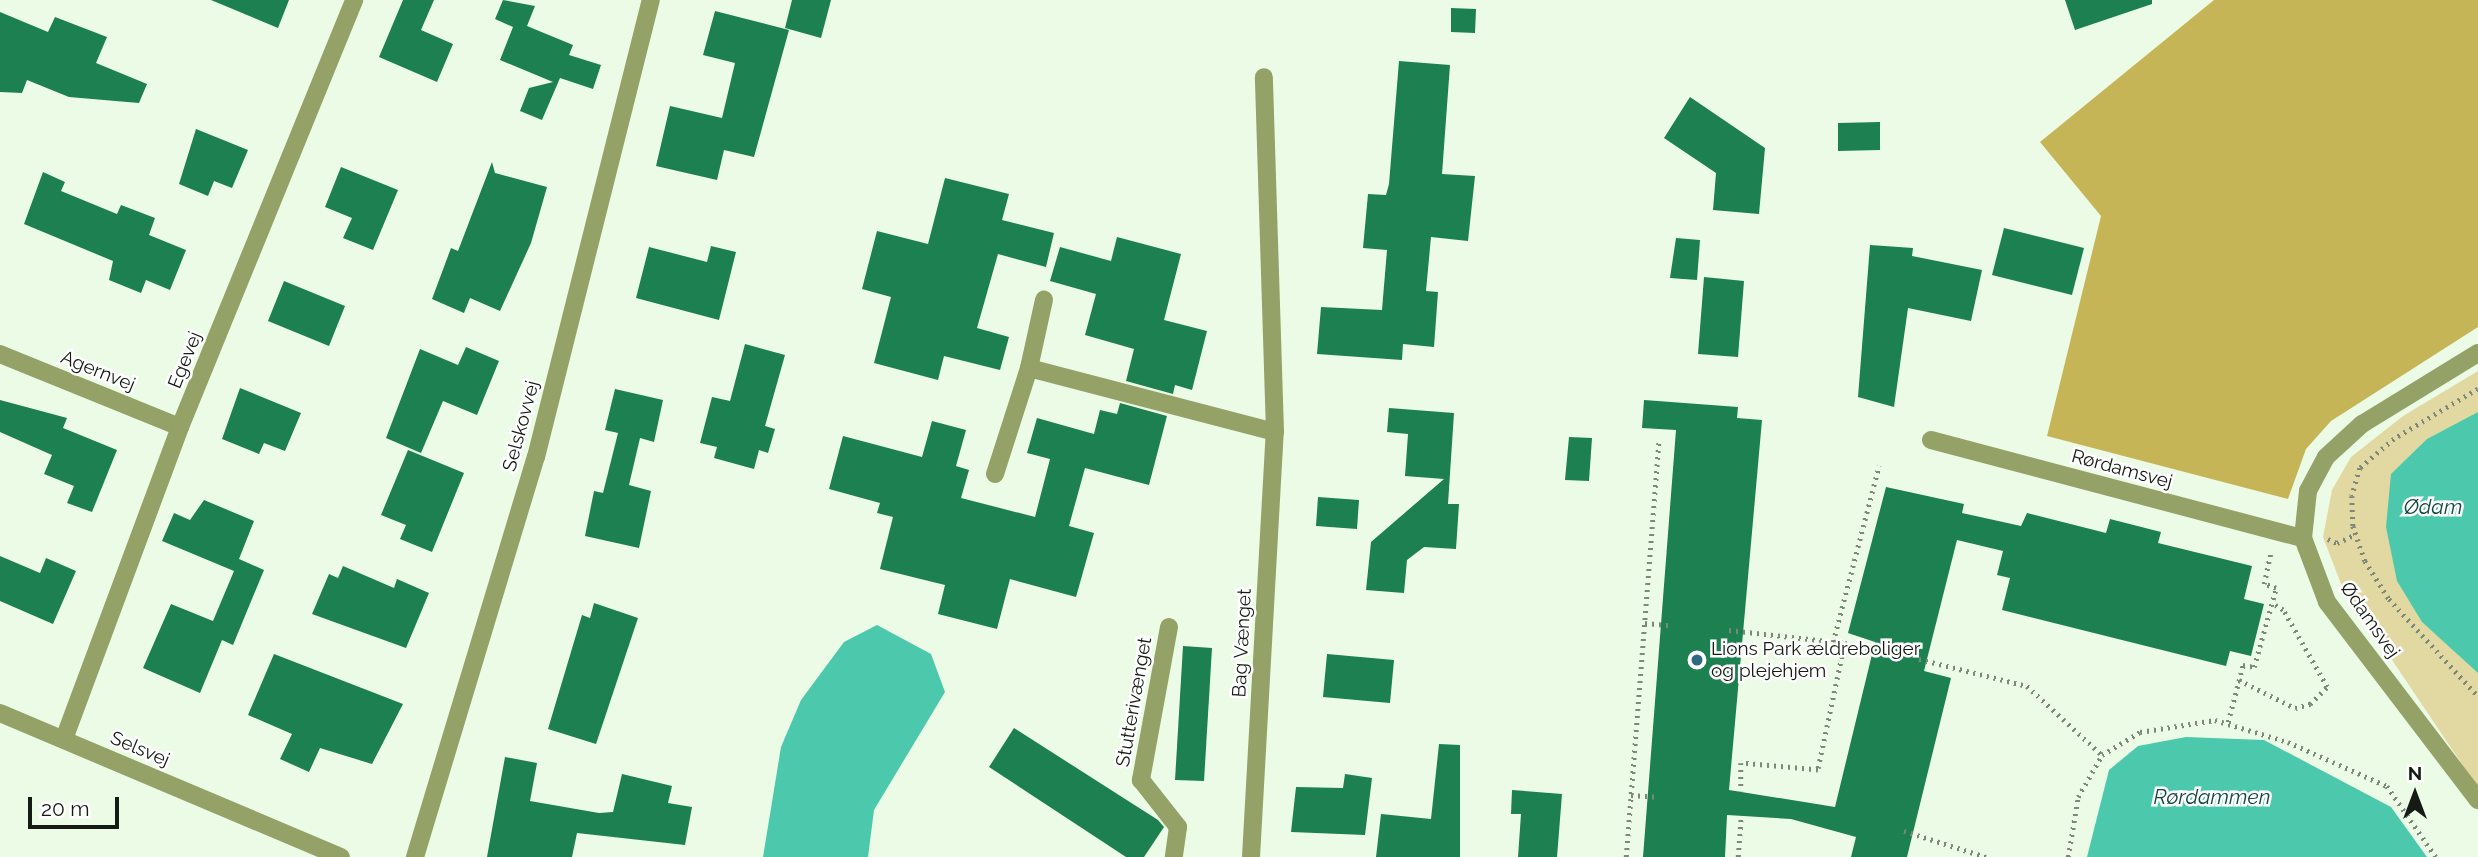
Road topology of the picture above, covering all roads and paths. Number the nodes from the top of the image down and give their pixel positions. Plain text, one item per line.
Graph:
1 (354, 0) edge
2 (651, 0) edge
3 (1264, 77) dead end
4 (1044, 300) dead end
5 (2478, 353) edge
6 (0, 354) edge
7 (1029, 368) junction
8 (2478, 389) edge
9 (180, 427) junction
10 (1275, 432) junction
11 (1659, 440) dead end
12 (1931, 440) dead end
13 (1879, 466) dead end
14 (995, 474) dead end
15 (2275, 531) junction
16 (2303, 538) junction
17 (2272, 603) junction
18 (1645, 623) junction
19 (1670, 625) dead end
20 (1169, 627) dead end
21 (1729, 630) dead end
22 (1833, 642) junction
23 (1845, 643) junction
24 (1878, 651) dead end
25 (1919, 659) dead end
26 (2239, 680) junction
27 (2478, 696) edge
28 (0, 713) edge
29 (2228, 722) junction
30 (64, 739) junction
31 (2102, 755) junction
32 (1741, 791) dead end
33 (1631, 796) junction
34 (1657, 797) dead end
35 (2478, 800) edge
36 (1741, 816) dead end
37 (1904, 831) dead end
38 (341, 857) edge
39 (415, 857) edge
40 (1174, 857) edge
41 (1251, 857) edge
42 (1626, 857) edge
43 (1738, 857) edge
44 (1986, 857) edge
45 (2068, 857) edge
46 (2437, 857) edge

1 - 9 street, Egevej
2 - 39 street, Selskovvej
3 - 10 street, Bag Vænget
4 - 7 street
5 - 16 street, Ødamsvej
6 - 9 street, Agernvej
7 - 10 street
7 - 14 street
8 - 27 path
9 - 30 street, Egevej
10 - 41 street, Bag Vænget
11 - 18 path
12 - 15 street, Rørdamsvej
13 - 22 path
15 - 16 street, Rørdamsvej
15 - 17 path
16 - 35 street, Ødamsvej
17 - 26 path
17 - 26 path
18 - 19 path
18 - 33 path
20 - 40 street, Stutterivænget
21 - 22 path
22 - 23 path
23 - 24 path
23 - 32 path
25 - 31 path
26 - 29 path
28 - 30 street, Selsvej
29 - 31 path
29 - 46 path
30 - 38 street, Selsvej
31 - 45 path
33 - 34 path
33 - 42 path
36 - 43 path
37 - 44 path

